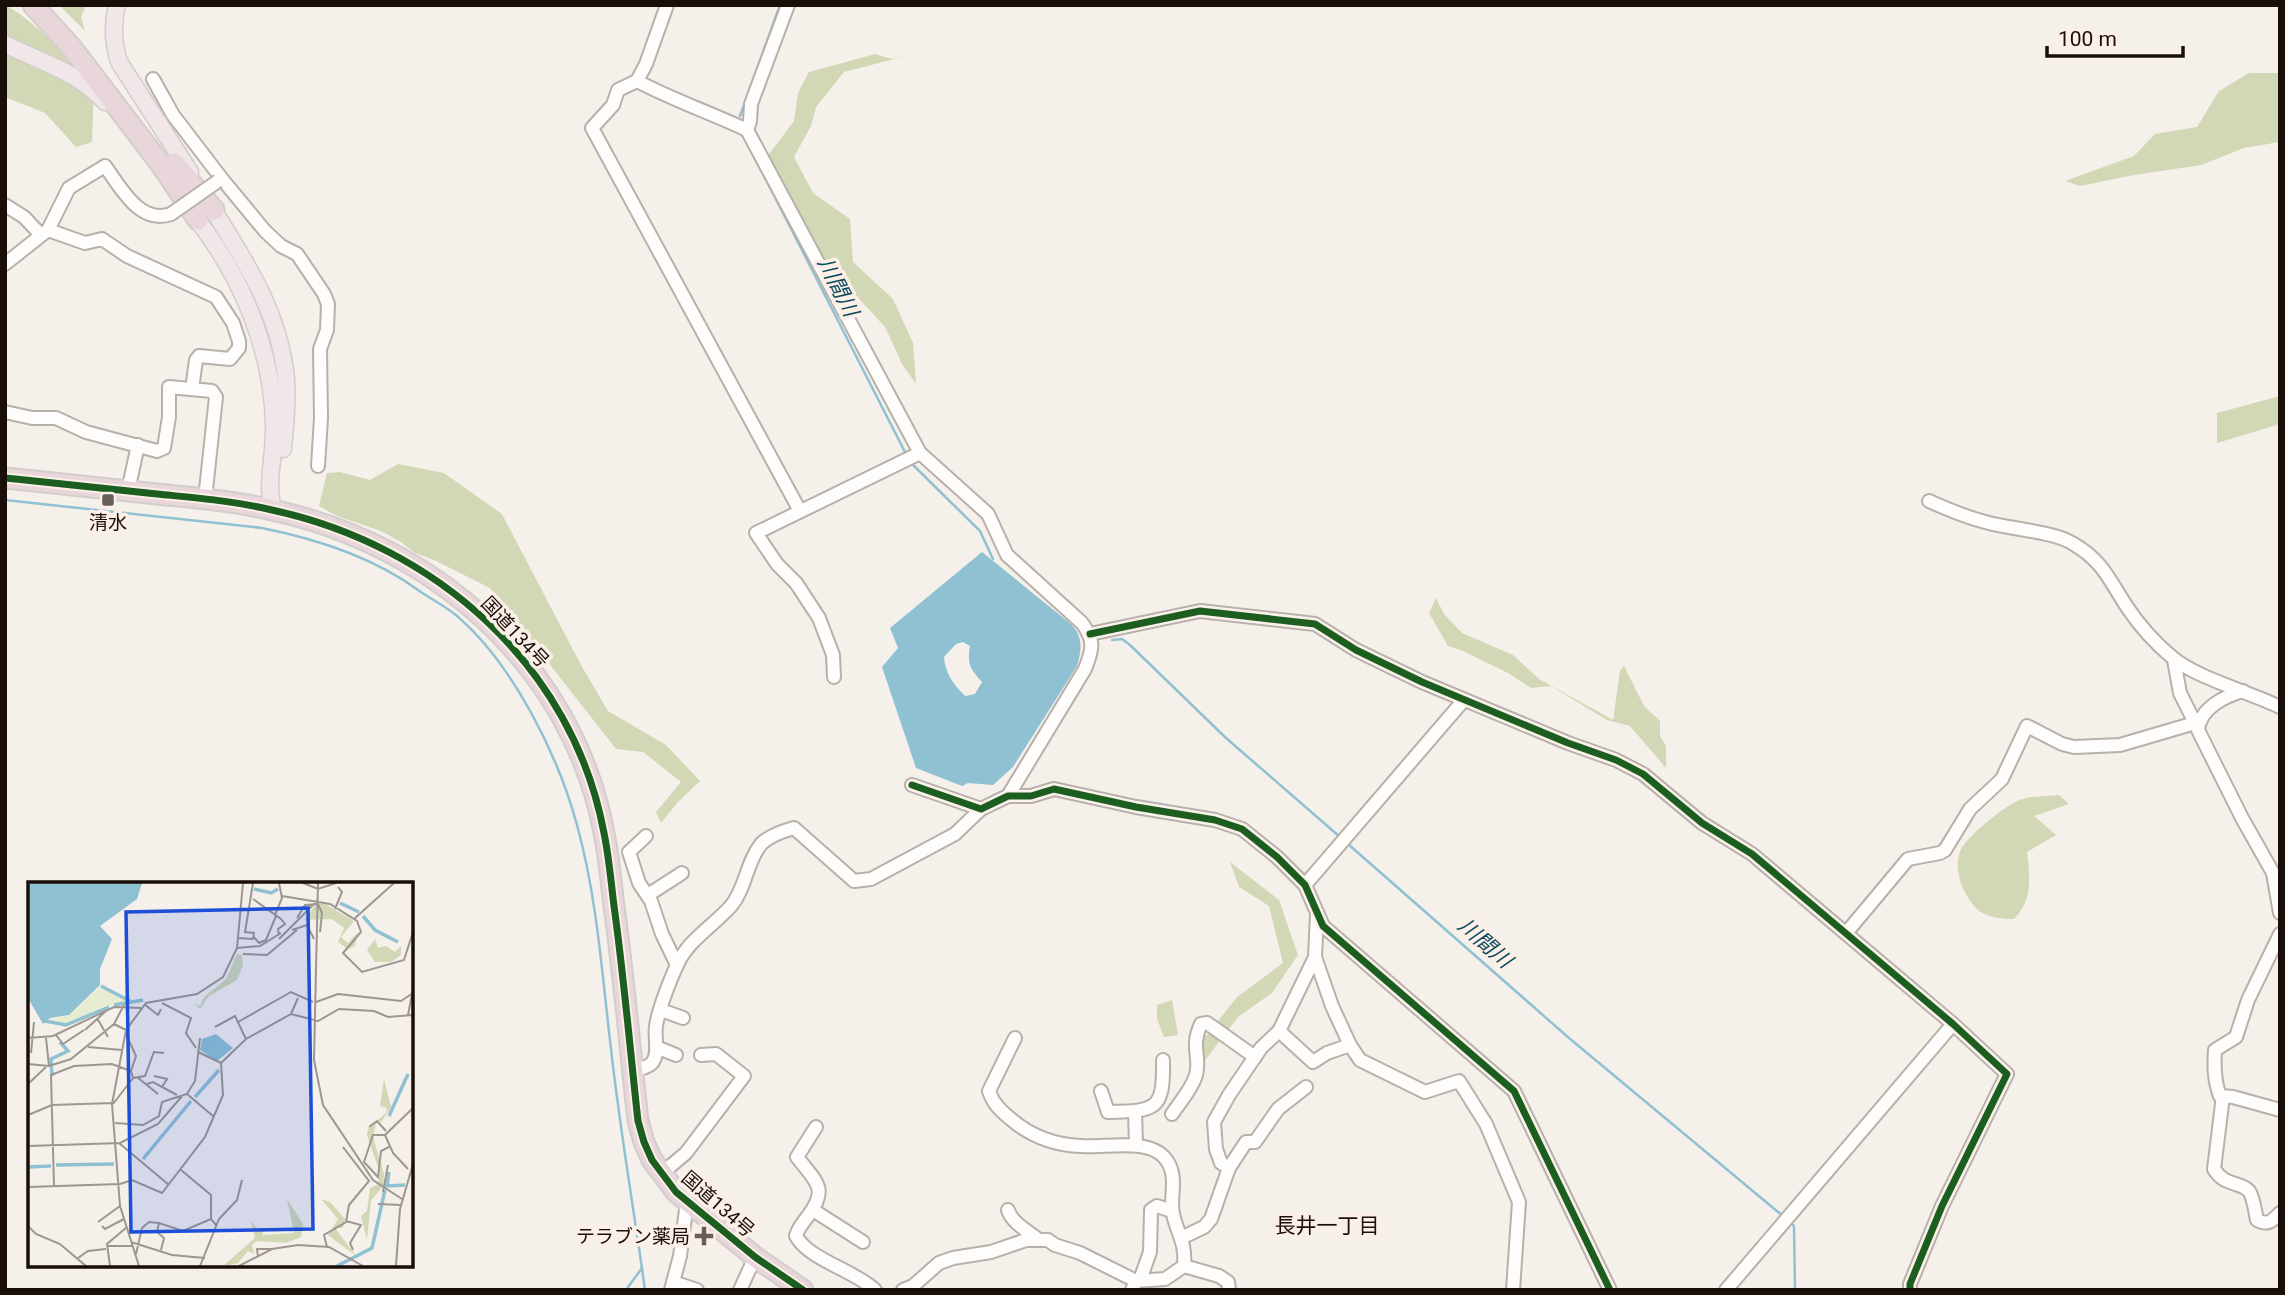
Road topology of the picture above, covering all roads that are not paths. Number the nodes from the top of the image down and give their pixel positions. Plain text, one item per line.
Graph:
1 (33, 5) edge
2 (51, 5) edge
3 (117, 5) edge
4 (667, 5) edge
5 (788, 5) edge
6 (5, 44) edge
7 (5, 50) edge
8 (22, 53) junction
9 (153, 79) dead end
10 (637, 81) junction
11 (747, 130) junction
12 (220, 180) junction
13 (5, 205) edge
14 (206, 215) junction
15 (45, 232) junction
16 (5, 264) edge
17 (192, 389) junction
18 (5, 412) edge
19 (138, 445) junction
20 (920, 453) junction
21 (318, 466) dead end
22 (5, 478) edge
23 (128, 491) junction
24 (205, 499) junction
25 (1929, 501) dead end
26 (273, 510) junction
27 (800, 511) junction
28 (1090, 634) junction
29 (2174, 660) junction
30 (834, 677) dead end
31 (2243, 691) junction
32 (1463, 701) junction
33 (2280, 707) edge
34 (2196, 724) junction
35 (912, 785) dead end
36 (1008, 796) junction
37 (981, 809) junction
38 (646, 836) dead end
39 (682, 873) dead end
40 (1305, 885) junction
41 (648, 895) junction
42 (2280, 913) edge
43 (1317, 914) junction
44 (1847, 932) junction
45 (2280, 934) edge
46 (1315, 957) junction
47 (677, 965) junction
48 (661, 1010) junction
49 (683, 1018) dead end
50 (1953, 1024) junction
51 (1279, 1031) junction
52 (1015, 1038) dead end
53 (1350, 1045) junction
54 (656, 1047) junction
55 (676, 1055) dead end
56 (701, 1055) dead end
57 (1255, 1057) junction
58 (1163, 1060) dead end
59 (632, 1071) junction
60 (1306, 1087) dead end
61 (1101, 1091) dead end
62 (2223, 1096) junction
63 (2280, 1110) edge
64 (1135, 1111) junction
65 (1172, 1114) dead end
66 (816, 1127) dead end
67 (1136, 1145) junction
68 (1229, 1168) junction
69 (661, 1174) junction
70 (687, 1202) junction
71 (813, 1210) junction
72 (1008, 1210) dead end
73 (1172, 1211) junction
74 (2280, 1213) edge
75 (1181, 1238) junction
76 (1039, 1240) junction
77 (863, 1242) dead end
78 (755, 1257) junction
79 (1184, 1266) junction
80 (1136, 1284) edge
81 (672, 1286) edge
82 (697, 1290) edge
83 (740, 1290) edge
84 (803, 1290) edge
85 (875, 1290) edge
86 (903, 1290) edge
87 (1229, 1290) edge
88 (1513, 1290) edge
89 (1610, 1290) edge
90 (1726, 1290) edge
91 (1910, 1290) edge

1 - 14 highway
2 - 14 highway
3 - 14 main road
4 - 10 street
5 - 11 street
6 - 8 main road
7 - 8 main road
8 - 14 main road
9 - 12 street
10 - 11 street
10 - 27 street
11 - 20 street
12 - 15 street, bridge
12 - 21 street
13 - 15 street
14 - 26 main road
15 - 16 street
15 - 17 street
17 - 19 street
17 - 24 street
18 - 19 street
19 - 23 street
20 - 27 street
20 - 28 street
22 - 23 highway, 国道134号
23 - 24 highway, 国道134号
24 - 26 highway, 国道134号
25 - 29 street
26 - 59 highway, 国道134号
27 - 30 street
28 - 32 street
28 - 36 street
29 - 31 street
29 - 34 street
31 - 33 street
31 - 34 street
32 - 40 street
32 - 44 street
34 - 42 street
34 - 44 street
35 - 37 street
36 - 37 street
36 - 40 street
37 - 47 street
38 - 41 street
39 - 41 street
40 - 43 street
41 - 47 street
43 - 46 street
43 - 89 street
44 - 50 street
45 - 62 street
46 - 51 street
46 - 53 street
47 - 48 street
48 - 49 street
48 - 54 street
50 - 90 street
50 - 91 street
51 - 53 street
51 - 57 street
52 - 67 street
53 - 88 street
54 - 55 street
54 - 59 street
56 - 69 street
57 - 65 street
57 - 68 street
58 - 64 street
59 - 69 highway, 国道134号
60 - 68 street
61 - 64 street
62 - 63 street
62 - 74 street
64 - 67 street
66 - 71 street
67 - 73 street
68 - 75 street
69 - 70 highway, 国道134号
70 - 78 highway, 国道134号
70 - 81 street
71 - 77 street
71 - 85 street
72 - 76 street
73 - 75 street
73 - 80 street
75 - 79 street
76 - 80 street
76 - 86 street
78 - 83 street
78 - 84 highway, 国道134号
79 - 80 street
79 - 87 street
81 - 82 street

